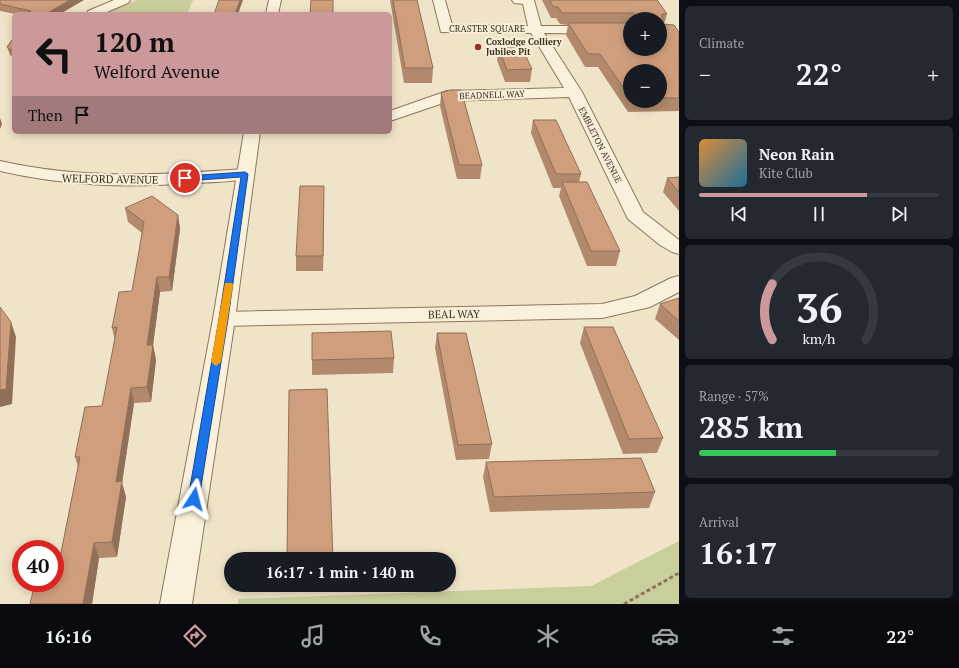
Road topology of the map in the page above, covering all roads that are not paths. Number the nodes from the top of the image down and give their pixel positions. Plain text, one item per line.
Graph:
1 (124, 0) edge
2 (275, 0) edge
3 (439, 0) edge
4 (518, 0) edge
5 (97, 12) edge
6 (272, 12) edge
7 (535, 29) junction
8 (623, 30) edge
9 (574, 92) junction
10 (392, 115) edge
11 (252, 134) edge
12 (0, 166) edge
13 (245, 174) junction
14 (679, 248) edge
15 (679, 282) edge
16 (224, 319) junction
17 (176, 604) edge

1 - 5 street
2 - 6 street
3 - 7 street, CRASTER SQUARE
4 - 7 street, CRASTER SQUARE
7 - 8 street, CRASTER SQUARE
7 - 9 street, EMBLETON AVENUE
9 - 10 street, BEADNELL WAY
9 - 14 street, EMBLETON AVENUE
11 - 13 street
12 - 13 street, WELFORD AVENUE
13 - 16 street
15 - 16 street, BEAL WAY
16 - 17 street

